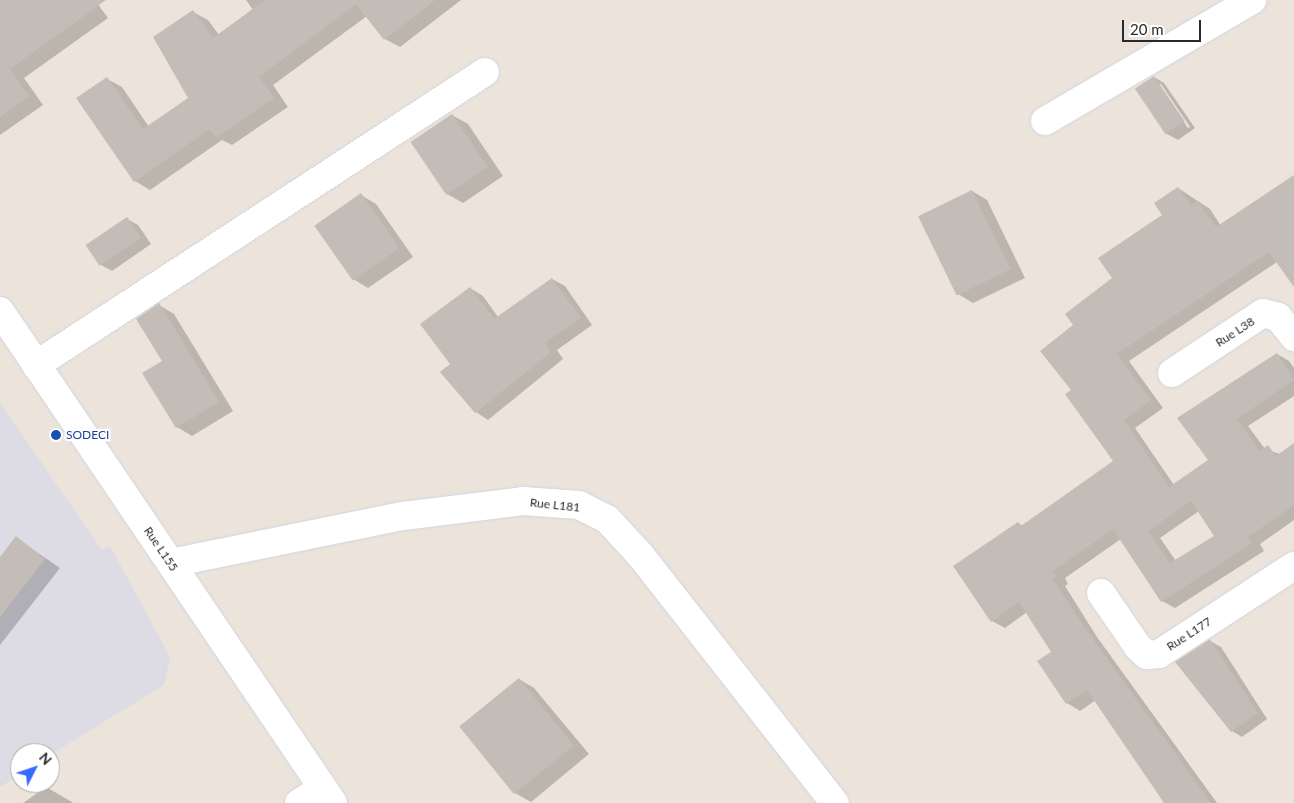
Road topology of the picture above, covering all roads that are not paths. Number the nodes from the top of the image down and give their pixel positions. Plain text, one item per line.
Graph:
1 (1252, 0) edge
2 (485, 72) dead end
3 (1045, 122) dead end
4 (0, 310) edge
5 (1294, 337) edge
6 (36, 365) junction
7 (1172, 373) dead end
8 (171, 563) junction
9 (1294, 566) edge
10 (1101, 593) dead end
11 (328, 795) edge
12 (299, 803) edge
13 (835, 803) edge

1 - 3 street
2 - 6 street
4 - 6 street, Rue L155
5 - 7 street, Rue L38
6 - 8 street, Rue L155
8 - 11 street, Rue L155
8 - 13 street, Rue L181
9 - 10 street, Rue L177
11 - 12 street

